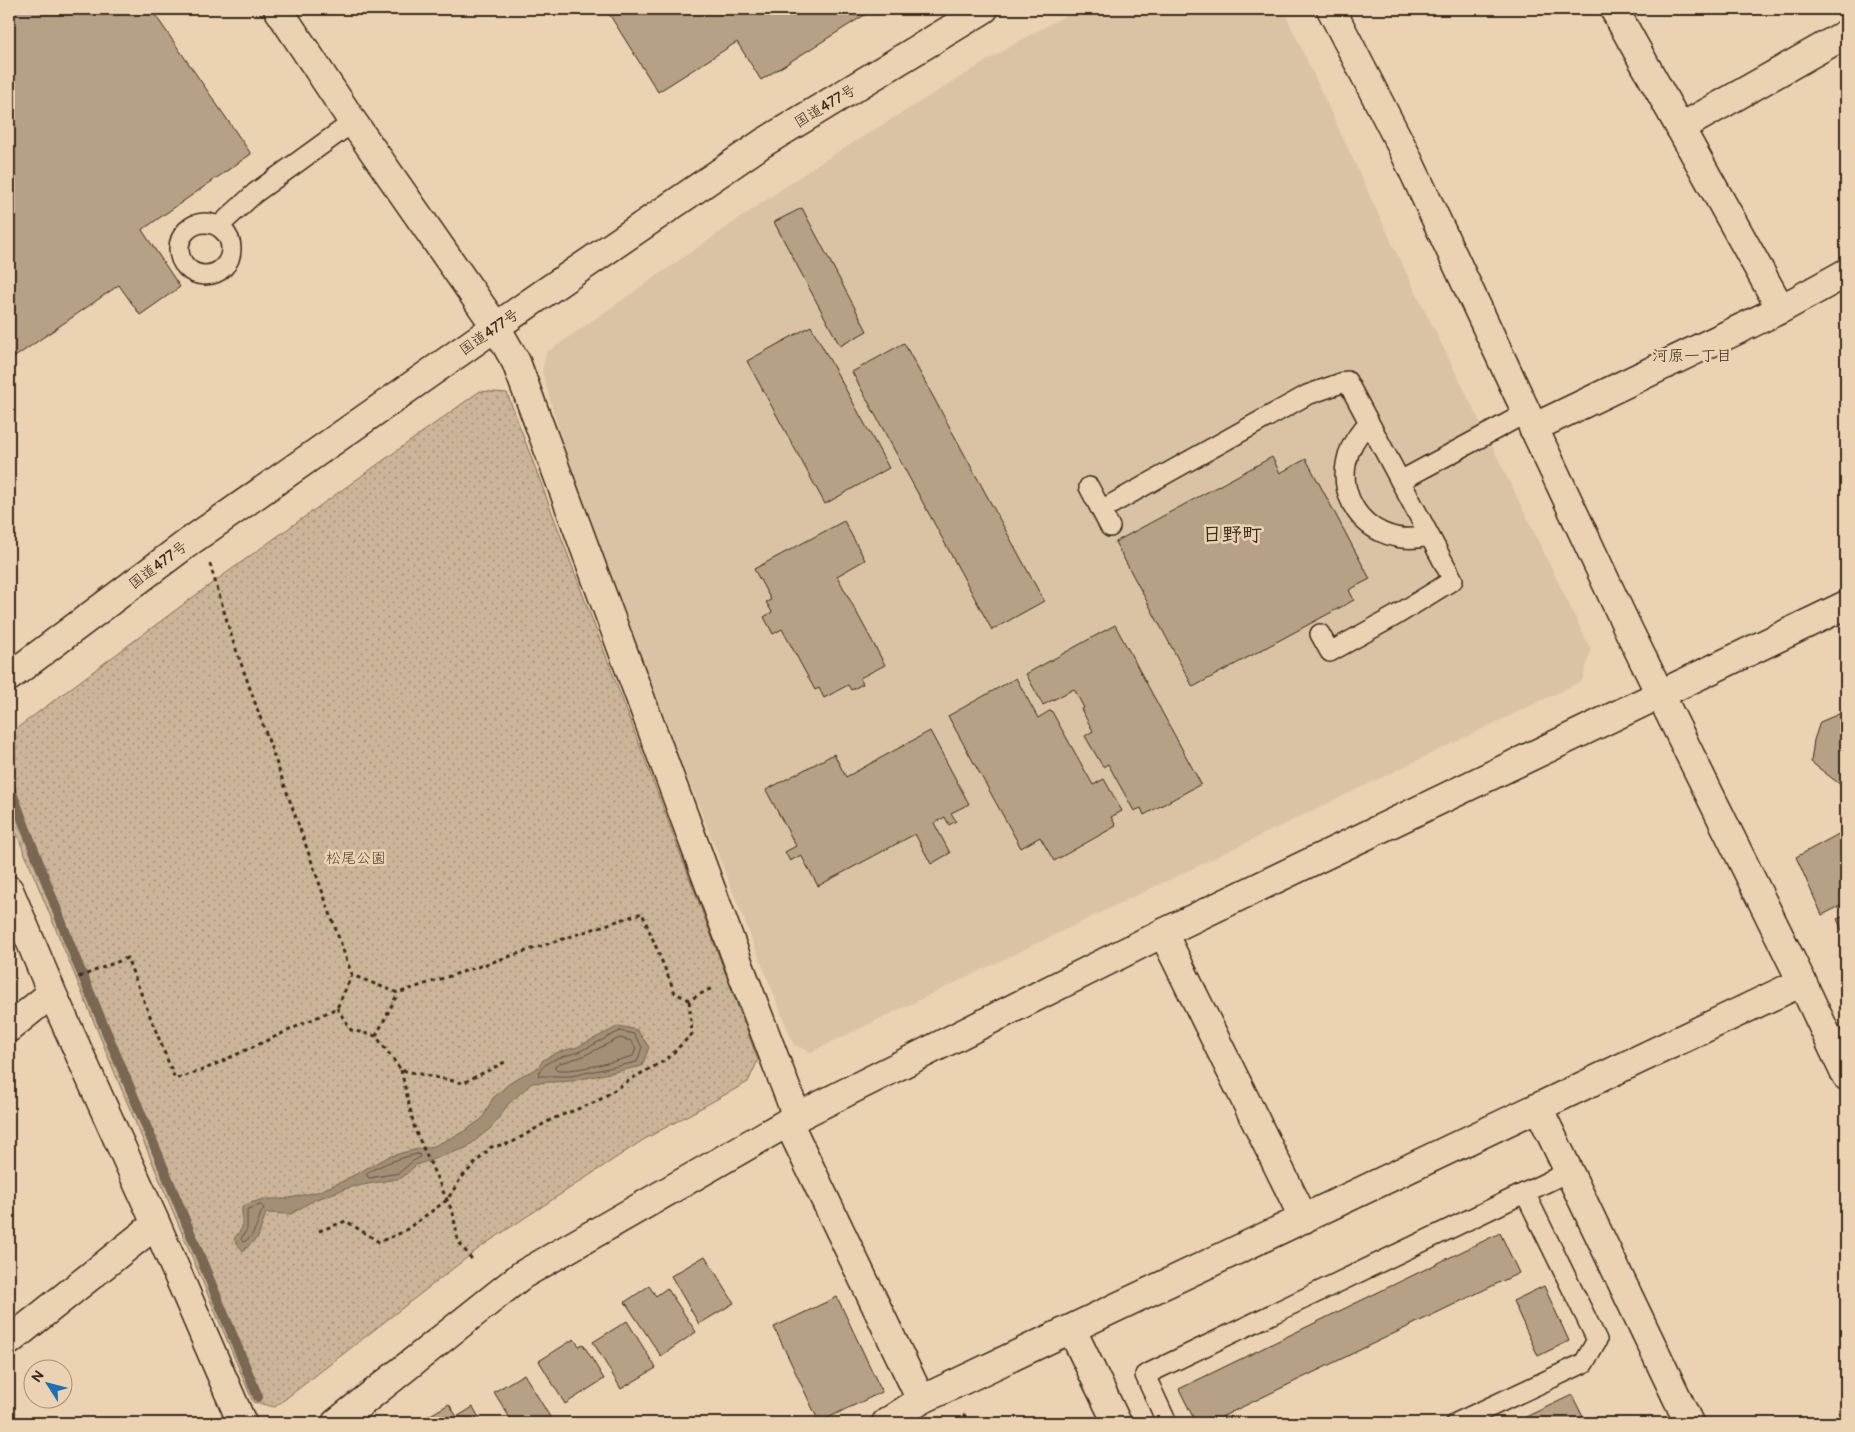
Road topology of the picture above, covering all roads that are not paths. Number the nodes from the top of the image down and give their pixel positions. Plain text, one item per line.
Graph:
1 (278, 9) edge
2 (984, 9) edge
3 (1331, 9) edge
4 (1614, 9) edge
5 (1846, 34) edge
6 (353, 122) junction
7 (1680, 128) junction
8 (219, 226) dead end
9 (1846, 273) edge
10 (1781, 309) junction
11 (496, 327) junction
12 (1530, 420) junction
13 (1369, 423) junction
14 (1400, 481) junction
15 (1089, 487) dead end
16 (1101, 510) junction
17 (1110, 527) dead end
18 (1429, 536) junction
19 (1846, 605) edge
20 (1320, 634) dead end
21 (9, 677) edge
22 (1660, 693) junction
23 (9, 890) edge
24 (1163, 933) junction
25 (1802, 982) junction
26 (63, 986) junction
27 (9, 1028) edge
28 (1846, 1076) edge
29 (1538, 1107) junction
30 (792, 1120) junction
31 (1568, 1172) junction
32 (1525, 1192) junction
33 (1304, 1219) junction
34 (156, 1224) junction
35 (1072, 1330) junction
36 (9, 1341) edge
37 (921, 1400) junction
38 (242, 1423) edge
39 (336, 1423) edge
40 (886, 1423) edge
41 (1117, 1423) edge
42 (1167, 1423) edge
43 (1456, 1423) edge
44 (1689, 1423) edge

1 - 6 main road
2 - 11 main road, 国道477号
3 - 12 main road
4 - 7 main road
5 - 7 main road
6 - 8 lane
6 - 11 main road
7 - 10 main road
9 - 10 main road
10 - 12 main road
11 - 21 main road, 国道477号
11 - 30 main road
12 - 14 lane
12 - 22 main road
13 - 14 lane
13 - 16 lane
13 - 18 lane
14 - 18 lane
15 - 16 lane
16 - 17 lane
18 - 20 lane
19 - 22 main road
22 - 24 main road
22 - 25 main road
23 - 26 main road
24 - 30 main road
24 - 33 main road
25 - 28 main road
25 - 29 main road
26 - 27 main road
26 - 34 main road
29 - 31 main road
29 - 33 main road
30 - 37 main road
30 - 39 main road
31 - 32 lane
31 - 44 main road
32 - 42 lane
32 - 43 lane
33 - 35 main road
34 - 36 main road
34 - 38 main road
35 - 37 main road
35 - 41 main road
37 - 40 main road

